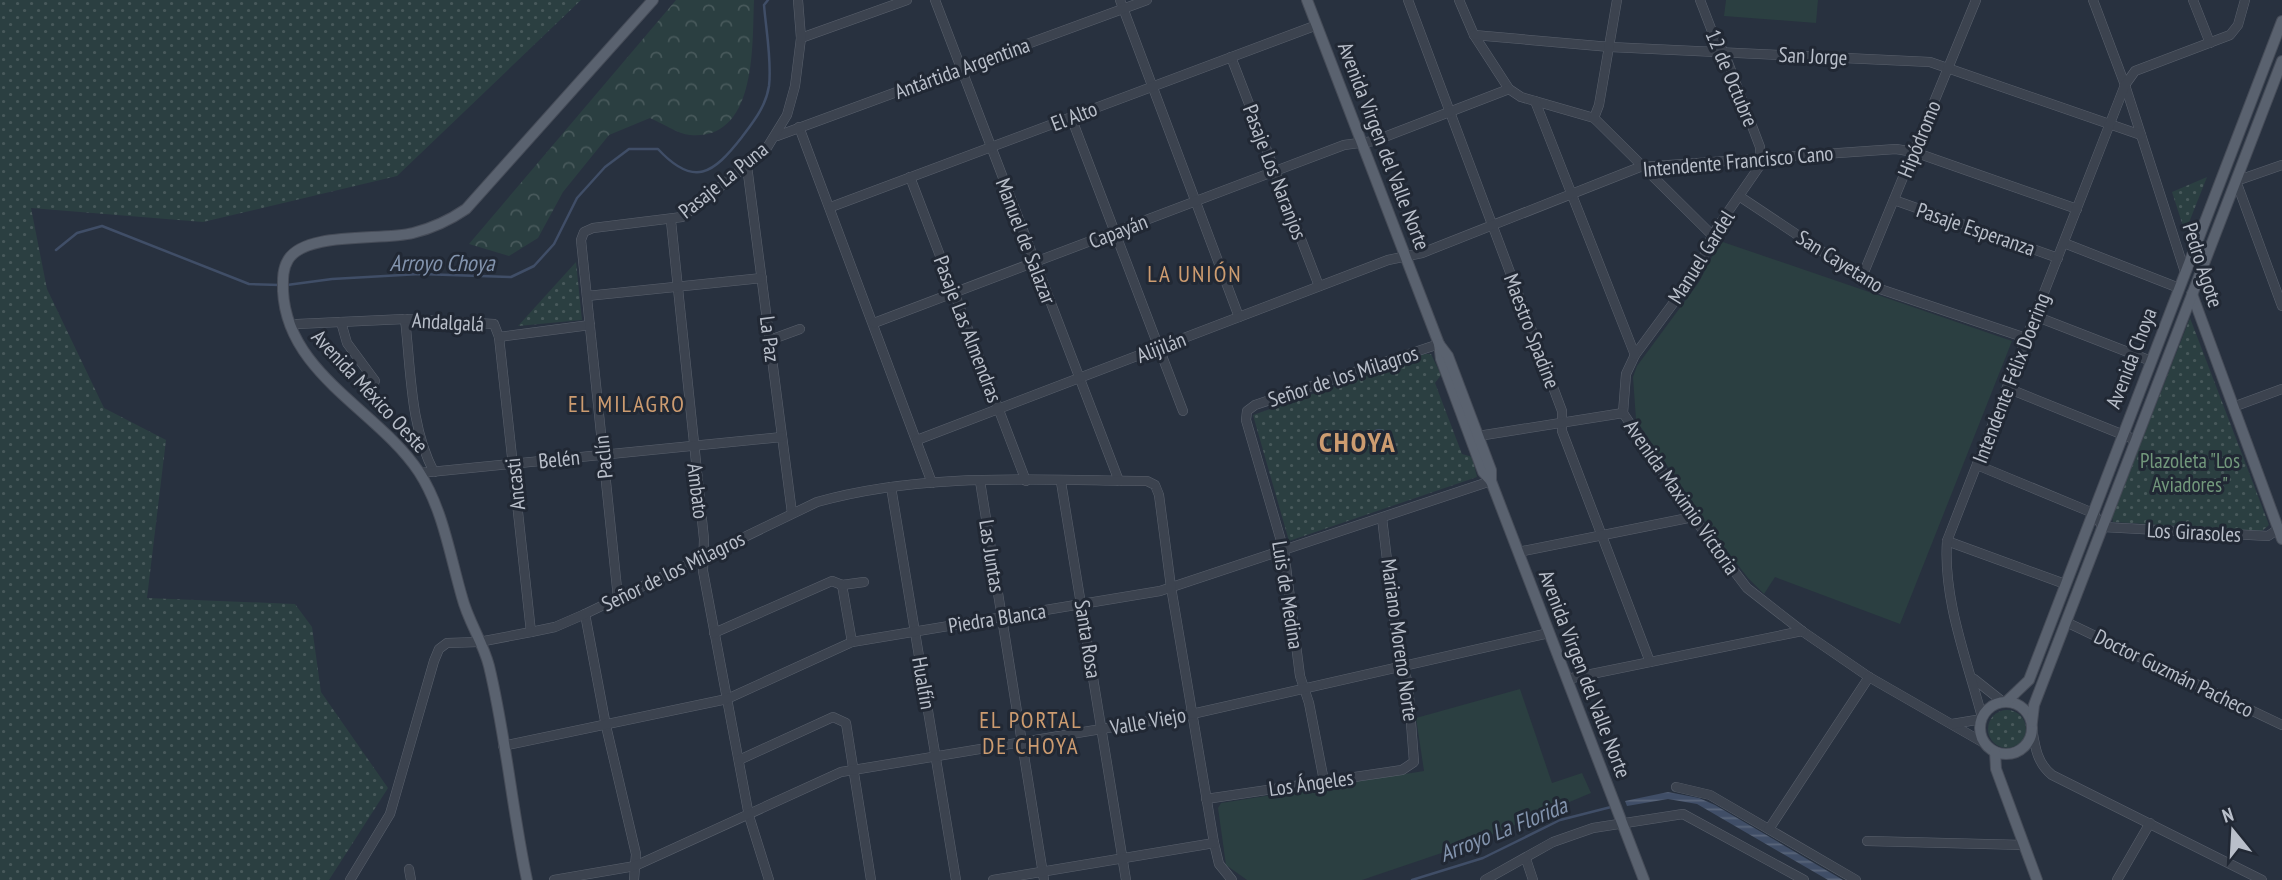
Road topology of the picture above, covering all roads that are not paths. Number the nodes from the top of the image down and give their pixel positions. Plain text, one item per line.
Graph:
1 (653, 0) edge
2 (798, 0) edge
3 (907, 0) edge
4 (935, 0) edge
5 (1147, 0) edge
6 (1307, 0) edge
7 (1408, 0) edge
8 (1459, 0) edge
9 (1617, 0) edge
10 (1700, 0) edge
11 (1976, 0) edge
12 (2093, 0) edge
13 (2193, 0) edge
14 (2245, 0) edge
15 (1121, 4) edge
16 (2282, 21) edge
17 (1317, 25) junction
18 (1474, 35) junction
19 (801, 38) junction
20 (2210, 43) junction
21 (1610, 47) junction
22 (1724, 52) junction
23 (1231, 57) junction
24 (2282, 61) edge
25 (961, 68) junction
26 (1948, 68) junction
27 (2125, 85) junction
28 (1151, 87) junction
29 (1509, 89) junction
30 (1535, 101) junction
31 (1449, 112) junction
32 (1071, 117) junction
33 (1594, 118) junction
34 (2110, 124) junction
35 (799, 127) junction
36 (2141, 135) junction
37 (777, 136) junction
38 (1362, 143) junction
39 (991, 147) junction
40 (1914, 152) junction
41 (1761, 157) junction
42 (2282, 165) edge
43 (747, 166) junction
44 (1640, 167) junction
45 (1276, 171) junction
46 (910, 177) junction
47 (2236, 181) junction
48 (1570, 194) junction
49 (1739, 196) junction
50 (1894, 201) junction
51 (1195, 202) junction
52 (831, 207) junction
53 (2077, 209) junction
54 (671, 221) junction
55 (1492, 224) junction
56 (584, 232) joint
57 (1114, 232) junction
58 (1712, 235) junction
59 (2064, 243) junction
60 (1406, 257) junction
61 (2058, 258) junction
62 (1035, 263) junction
63 (2185, 272) junction
64 (1862, 277) junction
65 (762, 278) junction
66 (1319, 286) junction
67 (677, 287) junction
68 (2179, 288) junction
69 (954, 293) junction
70 (2192, 294) junction
71 (587, 296) junction
72 (2282, 306) edge
73 (2035, 316) junction
74 (1239, 317) junction
75 (405, 319) junction
76 (341, 322) junction
77 (874, 323) junction
78 (297, 324) dead end
79 (590, 326) junction
80 (800, 329) dead end
81 (499, 337) junction
82 (2026, 338) junction
83 (770, 340) junction
84 (1439, 344) junction
85 (1158, 348) junction
86 (1635, 355) junction
87 (2151, 361) junction
88 (1079, 378) junction
89 (375, 381) dead end
90 (2007, 388) junction
91 (2282, 389) edge
92 (2234, 407) junction
93 (998, 409) junction
94 (1183, 411) dead end
95 (1247, 411) joint
96 (1623, 413) junction
97 (1562, 422) junction
98 (2123, 434) junction
99 (782, 436) junction
100 (1474, 436) junction
101 (917, 440) junction
102 (2136, 440) junction
103 (692, 446) junction
104 (603, 455) junction
105 (512, 464) junction
106 (1977, 465) junction
107 (434, 472) junction
108 (420, 473) junction
109 (980, 481) junction
110 (1026, 481) junction
111 (1119, 481) junction
112 (1491, 481) junction
113 (1061, 482) junction
114 (932, 483) junction
115 (891, 487) junction
116 (792, 513) junction
117 (2093, 513) junction
118 (1693, 517) junction
119 (1382, 518) junction
120 (2103, 527) junction
121 (2281, 532) edge
122 (1601, 534) junction
123 (1947, 541) junction
124 (1284, 551) junction
125 (1518, 552) junction
126 (704, 556) junction
127 (864, 582) dead end
128 (2065, 584) junction
129 (842, 585) junction
130 (1171, 587) junction
131 (618, 598) junction
132 (1082, 605) junction
133 (585, 614) junction
134 (1002, 617) junction
135 (2066, 622) junction
136 (915, 631) junction
137 (1802, 631) junction
138 (531, 632) junction
139 (714, 633) junction
140 (1549, 633) junction
141 (479, 642) junction
142 (852, 642) junction
143 (1650, 663) junction
144 (1403, 667) junction
145 (1869, 677) junction
146 (1973, 678) junction
147 (1567, 679) junction
148 (1304, 688) junction
149 (727, 699) junction
150 (2004, 702) junction
151 (1192, 714) junction
152 (1982, 718) junction
153 (1951, 724) junction
154 (2032, 725) junction
155 (2282, 725) edge
156 (606, 726) junction
157 (1102, 729) junction
158 (1023, 742) junction
159 (1984, 743) junction
160 (503, 746) junction
161 (1995, 752) junction
162 (936, 756) junction
163 (738, 760) junction
164 (1414, 762) joint
165 (853, 769) junction
166 (1324, 781) junction
167 (1676, 787) dead end
168 (1206, 799) junction
169 (748, 816) junction
170 (1620, 817) junction
171 (2150, 823) junction
172 (1769, 829) junction
173 (1867, 841) dead end
174 (1214, 844) junction
175 (2024, 845) junction
176 (1123, 859) junction
177 (1526, 859) junction
178 (635, 866) junction
179 (409, 869) dead end
180 (1044, 876) edge
181 (2257, 879) edge
182 (350, 880) edge
183 (411, 880) edge
184 (527, 880) edge
185 (554, 880) edge
186 (634, 880) edge
187 (769, 880) edge
188 (871, 880) edge
189 (956, 880) edge
190 (993, 880) edge
191 (1126, 880) edge
192 (1232, 880) edge
193 (1485, 880) edge
194 (1533, 880) edge
195 (1644, 880) edge
196 (1804, 880) edge
197 (1856, 880) edge
198 (2037, 880) edge
199 (2116, 880) edge

1 - 108 main road, Avenida México Oeste
2 - 19 street
3 - 19 street
4 - 25 street, Manuel de Salazar
5 - 15 street, Antártida Argentina
6 - 17 main road, Avenida Virgen del Valle Norte
7 - 31 street, Maestro Spadine
8 - 18 street
9 - 21 street
10 - 22 street, 12 de Octubre
11 - 26 street, Hipódromo
12 - 27 street, Pedro Agote
13 - 20 street
14 - 20 street
15 - 25 street, Antártida Argentina
15 - 28 street
16 - 63 main road, Avenida Choya
17 - 23 street, El Alto
17 - 38 main road, Avenida Virgen del Valle Norte
18 - 21 street, San Jorge
18 - 29 street
19 - 37 street
20 - 27 street
21 - 22 street, San Jorge
21 - 33 street
22 - 26 street, San Jorge
22 - 41 street, 12 de Octubre
23 - 28 street, El Alto
23 - 45 street, Pasaje Los Naranjos
24 - 47 main road, Avenida Choya
25 - 35 street, Antártida Argentina
25 - 39 street, Manuel de Salazar
26 - 34 street, San Jorge
26 - 40 street, Hipódromo
27 - 34 street, Intendente Félix Doering
27 - 36 street, Pedro Agote
28 - 32 street, El Alto
28 - 51 street
29 - 30 street
29 - 31 street, Capayán
30 - 33 street
30 - 48 street
31 - 38 street, Capayán
31 - 55 street, Maestro Spadine
32 - 39 street, El Alto
32 - 57 street
33 - 44 street
34 - 36 street, San Jorge
34 - 53 street, Intendente Félix Doering
35 - 37 street, Antártida Argentina
35 - 52 street
36 - 63 street, Pedro Agote
37 - 43 street, Pasaje La Puna
38 - 45 street, Capayán
38 - 60 main road, Avenida Virgen del Valle Norte
39 - 46 street, El Alto
39 - 62 street, Manuel de Salazar
40 - 41 street, Intendente Francisco Cano
40 - 50 street, Hipódromo
40 - 53 street, Intendente Francisco Cano
41 - 44 street, Intendente Francisco Cano
41 - 49 street, Manuel Gardel
42 - 47 street
43 - 54 street, Pasaje La Puna
43 - 65 street, La Paz
44 - 48 street, Intendente Francisco Cano
44 - 58 street
45 - 51 street, Capayán
45 - 66 street, Pasaje Los Naranjos
46 - 52 street, El Alto
46 - 69 street, Pasaje Las Almendras
47 - 70 main road, Avenida Choya
47 - 72 street
48 - 55 street, Intendente Francisco Cano
48 - 86 street
49 - 58 street, Manuel Gardel
49 - 64 street, San Cayetano
50 - 61 street, Pasaje Esperanza
50 - 64 street, Hipódromo
51 - 57 street, Capayán
51 - 74 street
52 - 77 street
53 - 59 street, Intendente Félix Doering
54 - 56 street, Pasaje La Puna
54 - 67 street, Ambato
55 - 60 street, Intendente Francisco Cano
55 - 97 street, Maestro Spadine
56 - 71 street, Paclín
57 - 62 street, Capayán
57 - 85 street
58 - 86 street, Manuel Gardel
59 - 61 street, Intendente Félix Doering
59 - 68 street
60 - 66 street, Alijilán
60 - 84 main road, Avenida Virgen del Valle Norte
61 - 73 street, Intendente Félix Doering
62 - 69 street, Capayán
62 - 88 street, Manuel de Salazar
63 - 68 main road, Avenida Choya
63 - 70 main road, Pedro Agote
64 - 82 street, San Cayetano
65 - 67 street
65 - 83 street, La Paz
66 - 74 street, Alijilán
67 - 71 street
67 - 103 street, Ambato
68 - 87 main road, Avenida Choya
69 - 77 street, Capayán
69 - 93 street, Pasaje Las Almendras
70 - 92 main road, Pedro Agote
70 - 102 main road, Avenida Choya
71 - 79 street, Paclín
73 - 82 street, Intendente Félix Doering
73 - 87 street
74 - 85 street, Alijilán
75 - 76 street, Andalgalá
75 - 81 street, Andalgalá
75 - 107 street
76 - 78 street, Andalgalá
76 - 89 street
77 - 101 street
79 - 81 street, Andalgalá
79 - 104 street, Paclín
80 - 83 street
81 - 105 street, Ancasti
82 - 90 street, Intendente Félix Doering
83 - 99 street, La Paz
84 - 95 street, Señor de los Milagros
84 - 100 main road, Avenida Virgen del Valle Norte
85 - 88 street, Alijilán
85 - 94 street
86 - 96 street, Avenida Maximio Victoria
87 - 98 main road, Avenida Choya
88 - 93 street, Alijilán
88 - 111 street, Manuel de Salazar
90 - 98 street
90 - 106 street, Intendente Félix Doering
91 - 92 street
92 - 121 main road, Pedro Agote
93 - 101 street, Alijilán
93 - 110 street, Pasaje Las Almendras
95 - 124 street, Luis de Medina
96 - 97 street
96 - 118 street, Avenida Maximio Victoria
97 - 100 street
97 - 122 street, Maestro Spadine
98 - 102 street
98 - 117 main road, Avenida Choya
99 - 103 street, Belén
99 - 116 street, La Paz
100 - 112 main road, Avenida Virgen del Valle Norte
101 - 114 street
102 - 120 main road, Avenida Choya
103 - 104 street, Belén
103 - 126 street, Ambato
104 - 105 street, Belén
104 - 131 street, Paclín
105 - 107 street, Belén
105 - 138 street, Ancasti
106 - 117 street
106 - 123 street, Intendente Félix Doering
107 - 108 street, Belén
108 - 141 main road, Avenida México Oeste
109 - 110 street, Señor de los Milagros
109 - 114 street, Señor de los Milagros
109 - 134 street, Las Juntas
110 - 113 street, Señor de los Milagros
111 - 113 street, Señor de los Milagros
111 - 130 street, Señor de los Milagros
112 - 119 street, Piedra Blanca
112 - 125 main road, Avenida Virgen del Valle Norte
113 - 132 street, Santa Rosa
114 - 115 street, Señor de los Milagros
115 - 116 street, Señor de los Milagros
115 - 136 street, Hualfín
116 - 126 street, Señor de los Milagros
117 - 120 street
117 - 128 main road, Avenida Choya
118 - 122 street
118 - 137 street, Avenida Maximio Victoria
119 - 124 street, Piedra Blanca
119 - 144 street, Mariano Moreno Norte
120 - 121 street, Los Girasoles
120 - 135 main road, Avenida Choya
122 - 125 street
122 - 143 street, Maestro Spadine
123 - 128 street
123 - 146 street, Intendente Félix Doering
124 - 130 street, Piedra Blanca
124 - 148 street, Luis de Medina
125 - 140 main road, Avenida Virgen del Valle Norte
126 - 131 street, Señor de los Milagros
126 - 139 street, Ambato
127 - 129 street
128 - 150 main road, Avenida Choya
129 - 139 street
129 - 142 street
130 - 132 street, Piedra Blanca
130 - 151 street
131 - 133 street, Señor de los Milagros
132 - 134 street, Piedra Blanca
132 - 157 street, Santa Rosa
133 - 138 street, Señor de los Milagros
133 - 156 street
134 - 136 street, Piedra Blanca
134 - 158 street, Las Juntas
135 - 154 main road, Avenida Choya
135 - 155 street, Doctor Guzmán Pacheco
136 - 142 street, Piedra Blanca
136 - 162 street, Hualfín
137 - 143 street
137 - 145 street, Avenida Maximio Victoria
138 - 141 street, Señor de los Milagros
139 - 149 street, Ambato
140 - 144 street, Valle Viejo
140 - 147 main road, Avenida Virgen del Valle Norte
141 - 160 main road, Avenida México Oeste
141 - 182 street, Señor de los Milagros
142 - 149 street, Piedra Blanca
143 - 147 street
144 - 148 street, Valle Viejo
144 - 164 street, Mariano Moreno Norte
145 - 153 street, Avenida Maximio Victoria
145 - 172 street
146 - 150 street
146 - 152 street, Intendente Félix Doering
147 - 170 main road, Avenida Virgen del Valle Norte
148 - 151 street, Valle Viejo
148 - 166 street, Luis de Medina
149 - 156 street, Piedra Blanca
149 - 163 street, Ambato
150 - 152 main road
150 - 154 main road
151 - 157 street, Valle Viejo
151 - 168 street
152 - 153 street
152 - 159 main road
153 - 159 street, Avenida Maximio Victoria
154 - 161 main road
154 - 171 street
156 - 160 street, Piedra Blanca
156 - 178 street
157 - 158 street, Valle Viejo
157 - 176 street, Santa Rosa
158 - 162 street, Valle Viejo
158 - 180 street, Las Juntas
159 - 161 main road
160 - 184 main road, Avenida México Oeste
161 - 175 main road
162 - 165 street, Valle Viejo
162 - 189 street, Hualfín
163 - 165 street
163 - 169 street, Ambato
164 - 166 street, Los Ángeles
165 - 169 street, Valle Viejo
165 - 188 street
166 - 168 street, Los Ángeles
167 - 172 street
168 - 174 street
169 - 178 street, Valle Viejo
169 - 187 street, Ambato
170 - 177 street
170 - 195 main road, Avenida Virgen del Valle Norte
170 - 196 street
171 - 181 street
171 - 199 street
172 - 197 street
173 - 175 street
174 - 176 street
174 - 192 street
175 - 198 main road
176 - 180 street
176 - 191 street, Santa Rosa
177 - 193 street
177 - 194 street
178 - 185 street, Valle Viejo
178 - 186 street
179 - 183 street
180 - 190 street

